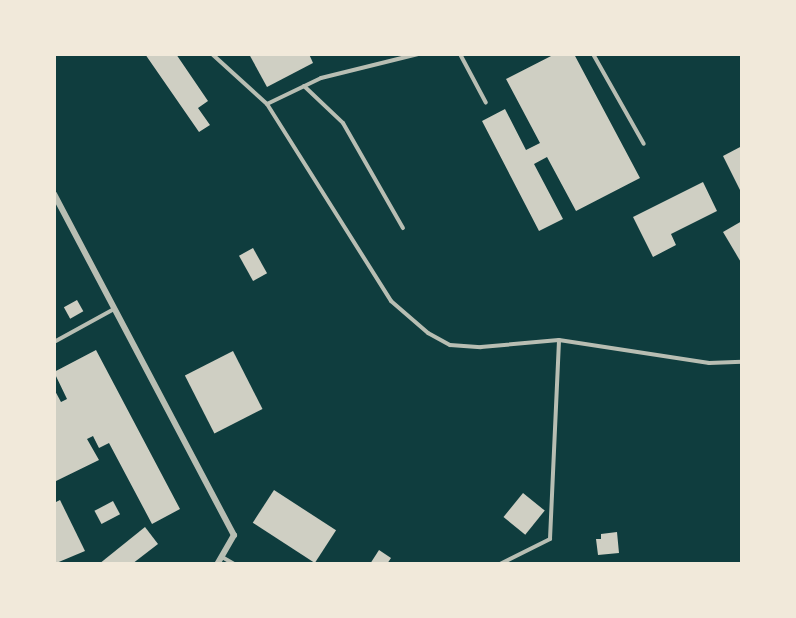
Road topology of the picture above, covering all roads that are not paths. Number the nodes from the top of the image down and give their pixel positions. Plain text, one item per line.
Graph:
1 (212, 54) edge
2 (418, 54) edge
3 (460, 54) edge
4 (593, 54) edge
5 (304, 86) junction
6 (486, 103) dead end
7 (267, 104) junction
8 (644, 144) dead end
9 (54, 194) edge
10 (403, 228) dead end
11 (114, 309) junction
12 (559, 340) junction
13 (54, 342) edge
14 (742, 362) edge
15 (221, 556) junction
16 (216, 564) edge
17 (234, 564) edge
18 (500, 564) edge

1 - 7 lane
2 - 5 lane
3 - 6 lane
4 - 8 lane
5 - 7 lane
5 - 10 lane
7 - 12 lane
9 - 11 street
11 - 13 lane
11 - 15 street
12 - 14 lane
12 - 18 lane
15 - 16 street
15 - 17 lane

